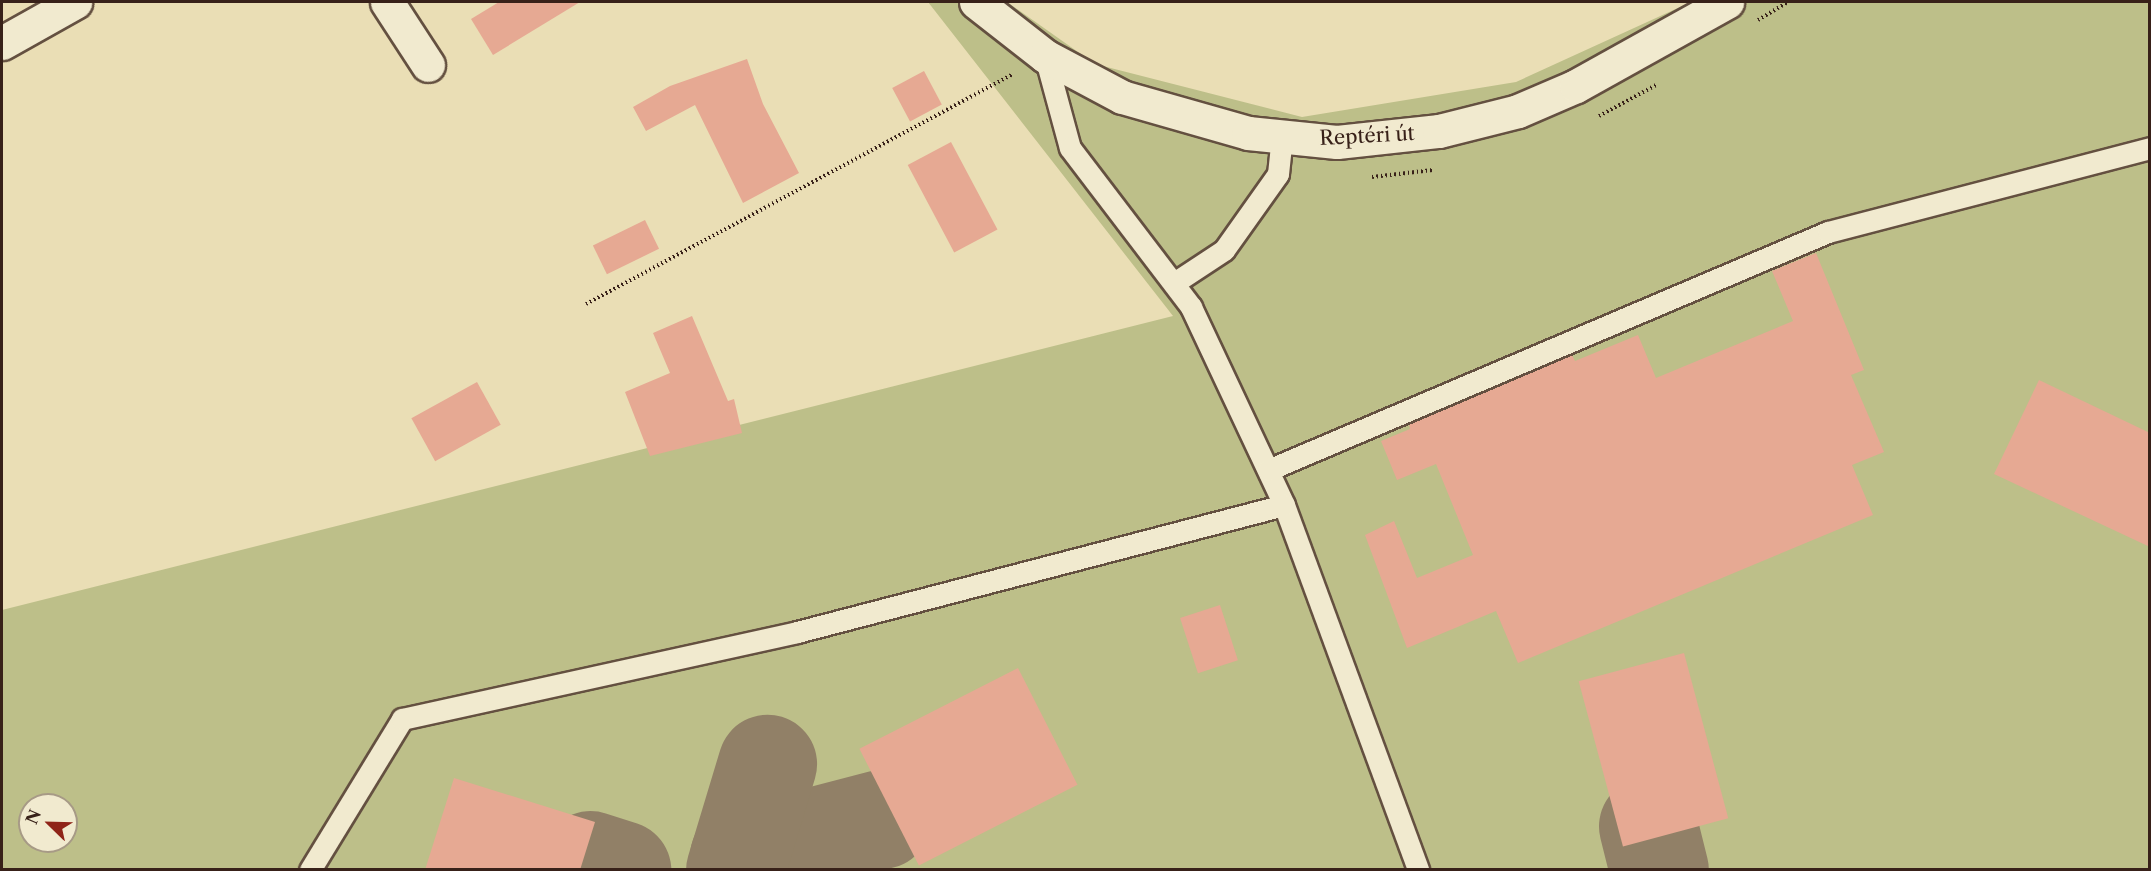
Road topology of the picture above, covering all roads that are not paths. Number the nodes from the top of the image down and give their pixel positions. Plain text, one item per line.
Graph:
1 (75, 2) edge
2 (387, 2) edge
3 (976, 2) edge
4 (1727, 2) edge
5 (2, 43) edge
6 (1045, 56) junction
7 (428, 65) dead end
8 (1282, 137) junction
9 (2150, 148) edge
10 (1174, 284) junction
11 (1268, 470) junction
12 (1284, 505) junction
13 (310, 870) edge
14 (1418, 870) edge

1 - 5 main road
2 - 7 main road
3 - 6 main road, Reptéri út
4 - 8 main road, Reptéri út
6 - 8 main road, Reptéri út
6 - 10 lane
8 - 10 lane
9 - 11 lane
10 - 11 lane
11 - 12 lane
12 - 13 lane
12 - 14 lane

